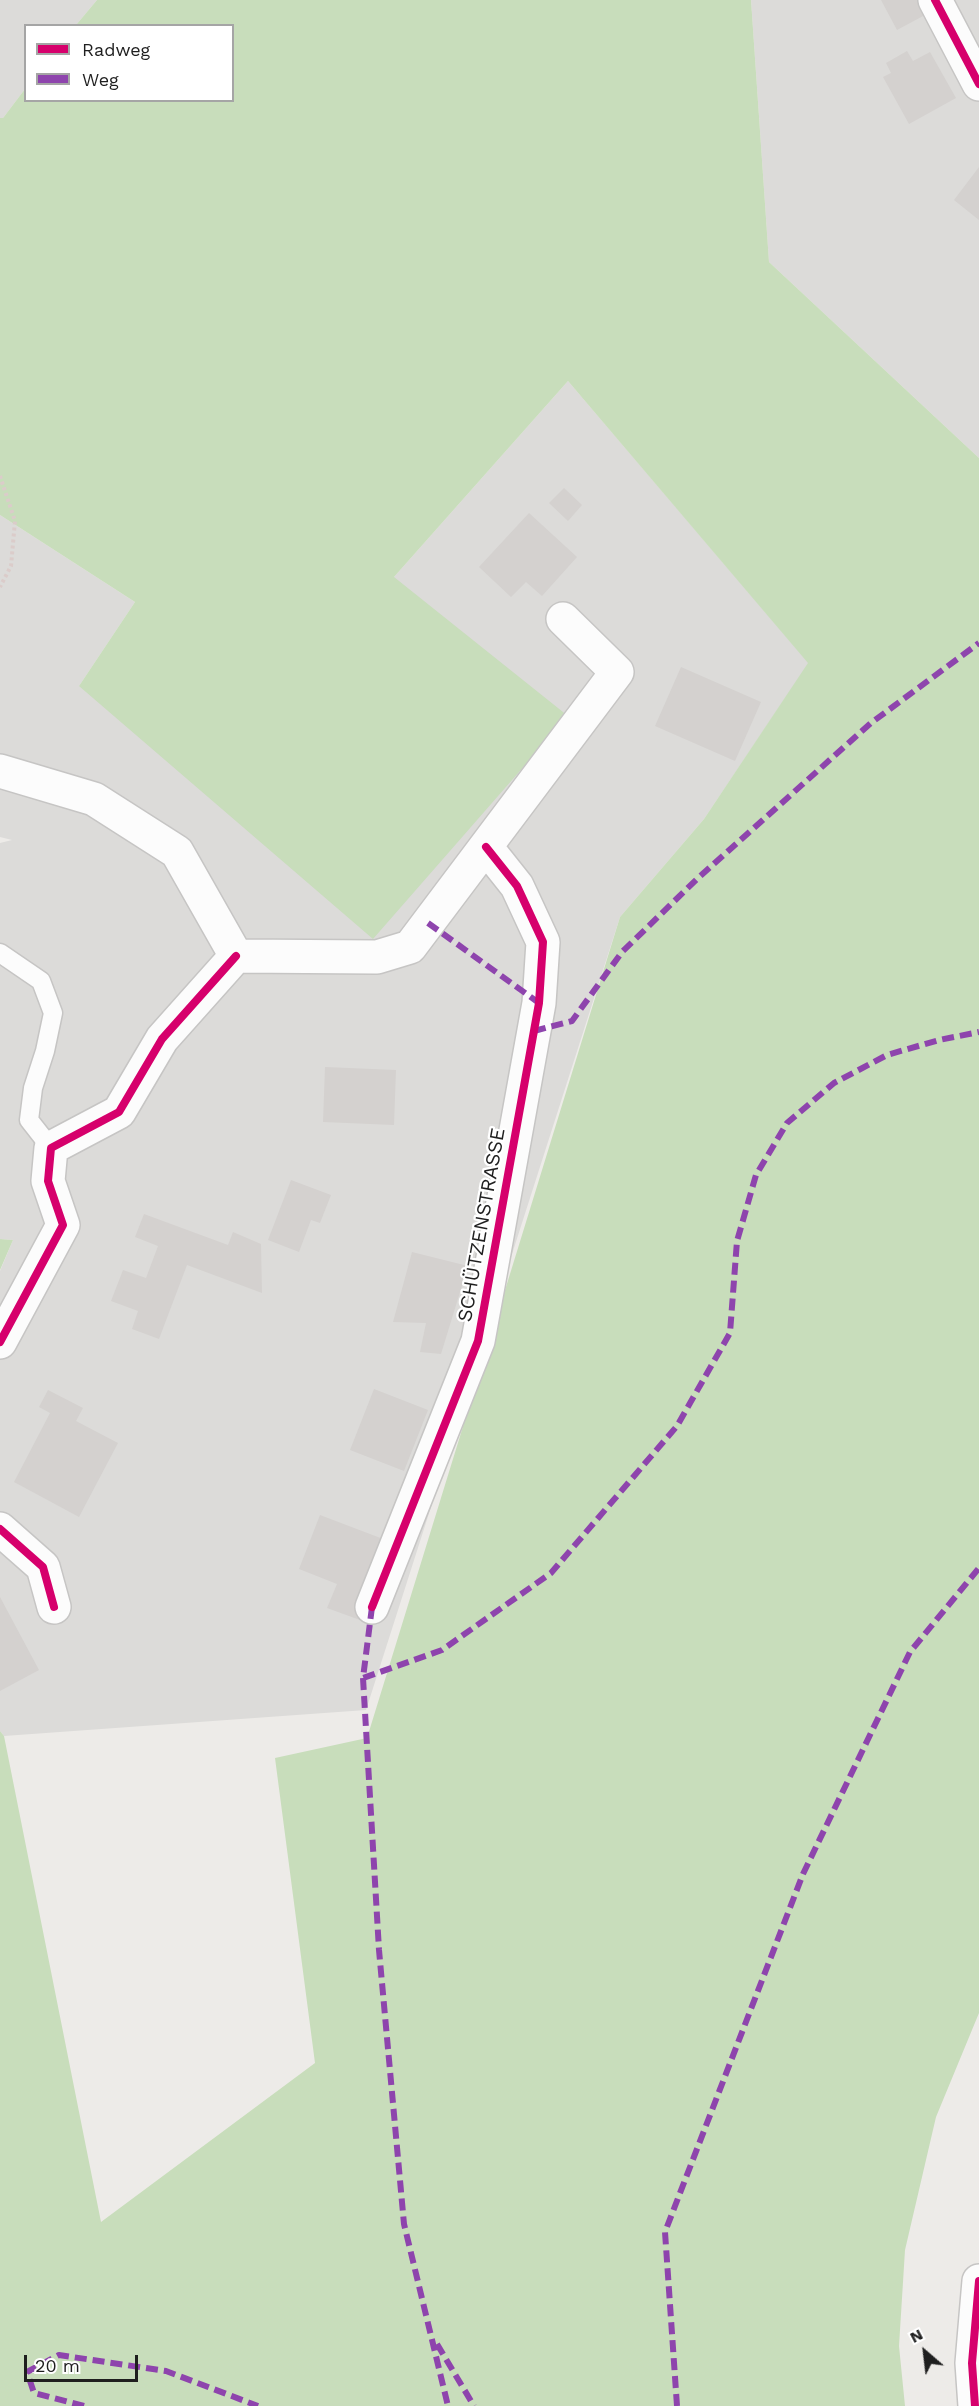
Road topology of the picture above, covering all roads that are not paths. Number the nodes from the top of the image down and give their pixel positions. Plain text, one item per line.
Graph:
1 (934, 0) edge
2 (979, 84) edge
3 (563, 619) dead end
4 (0, 771) edge
5 (486, 848) junction
6 (0, 953) edge
7 (236, 956) junction
8 (51, 1148) junction
9 (0, 1342) edge
10 (0, 1529) edge
11 (54, 1607) dead end
12 (372, 1607) dead end
13 (979, 2281) edge
14 (975, 2406) edge

1 - 2 street
3 - 5 street
4 - 7 street
5 - 7 street
5 - 12 street, SCHÜTZENSTRASSE
6 - 8 lane
7 - 8 street
8 - 9 street
10 - 11 street
13 - 14 street

